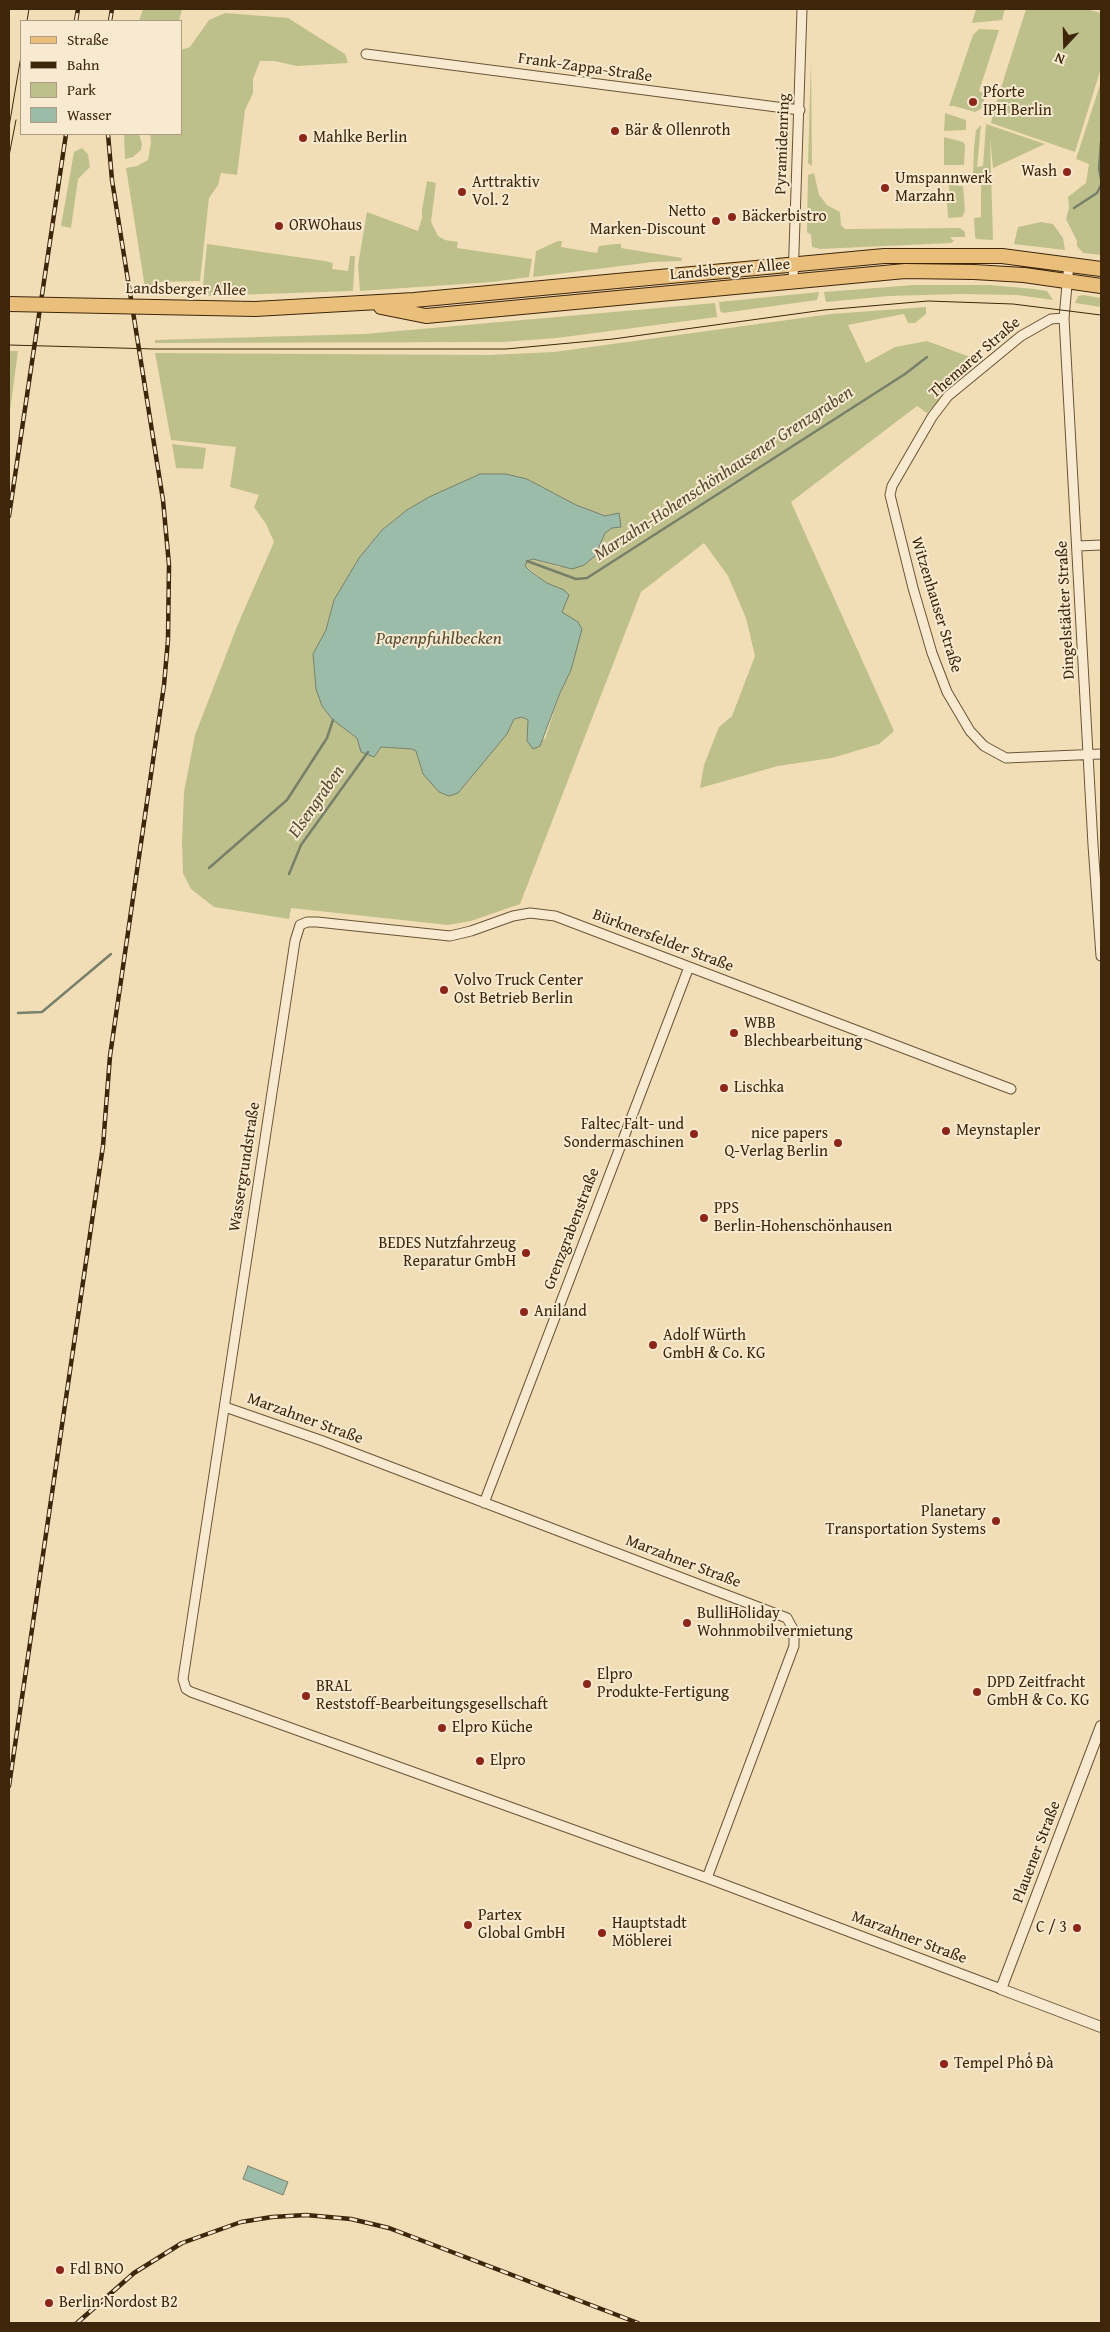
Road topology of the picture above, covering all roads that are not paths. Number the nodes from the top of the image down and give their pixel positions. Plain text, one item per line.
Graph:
1 (802, 9) edge
2 (366, 54) dead end
3 (800, 110) junction
4 (1069, 263) junction
5 (794, 264) junction
6 (1101, 269) edge
7 (1067, 280) junction
8 (793, 281) junction
9 (1101, 286) edge
10 (9, 304) edge
11 (363, 304) junction
12 (1064, 318) junction
13 (934, 413) joint
14 (1101, 544) edge
15 (1078, 546) junction
16 (1088, 754) junction
17 (1101, 754) edge
18 (296, 932) joint
19 (1101, 956) edge
20 (688, 967) junction
21 (1011, 1089) dead end
22 (226, 1407) junction
23 (484, 1503) junction
24 (1101, 1726) edge
25 (707, 1878) junction
26 (1001, 1989) junction
27 (1101, 2027) edge

1 - 3 street, Pyramidenring
2 - 3 street, Frank-Zappa-Straße
3 - 5 street, Pyramidenring
4 - 5 main road, Landsberger Allee
4 - 6 main road, Landsberger Allee
4 - 7 street, Dingelstädter Straße
5 - 8 street, Pyramidenring
5 - 11 main road, Landsberger Allee
7 - 8 main road, Landsberger Allee
7 - 9 main road, Landsberger Allee
7 - 12 street, Dingelstädter Straße
8 - 11 main road, Landsberger Allee
10 - 11 main road, Landsberger Allee, bridge
12 - 13 street, Themarer Straße
12 - 15 street, Dingelstädter Straße
13 - 16 street, Witzenhauser Straße
14 - 15 street
15 - 16 street, Dingelstädter Straße
16 - 17 street, Witzenhauser Straße
16 - 19 street, Dingelstädter Straße
18 - 20 street, Bürknersfelder Straße
18 - 22 street, Wassergrundstraße
20 - 21 street, Bürknersfelder Straße
20 - 23 street, Grenzgrabenstraße
22 - 23 street, Marzahner Straße
22 - 25 street, Marzahner Straße
23 - 25 street, Marzahner Straße
24 - 26 street, Plauener Straße
25 - 26 street, Marzahner Straße
26 - 27 street, Marzahner Straße

